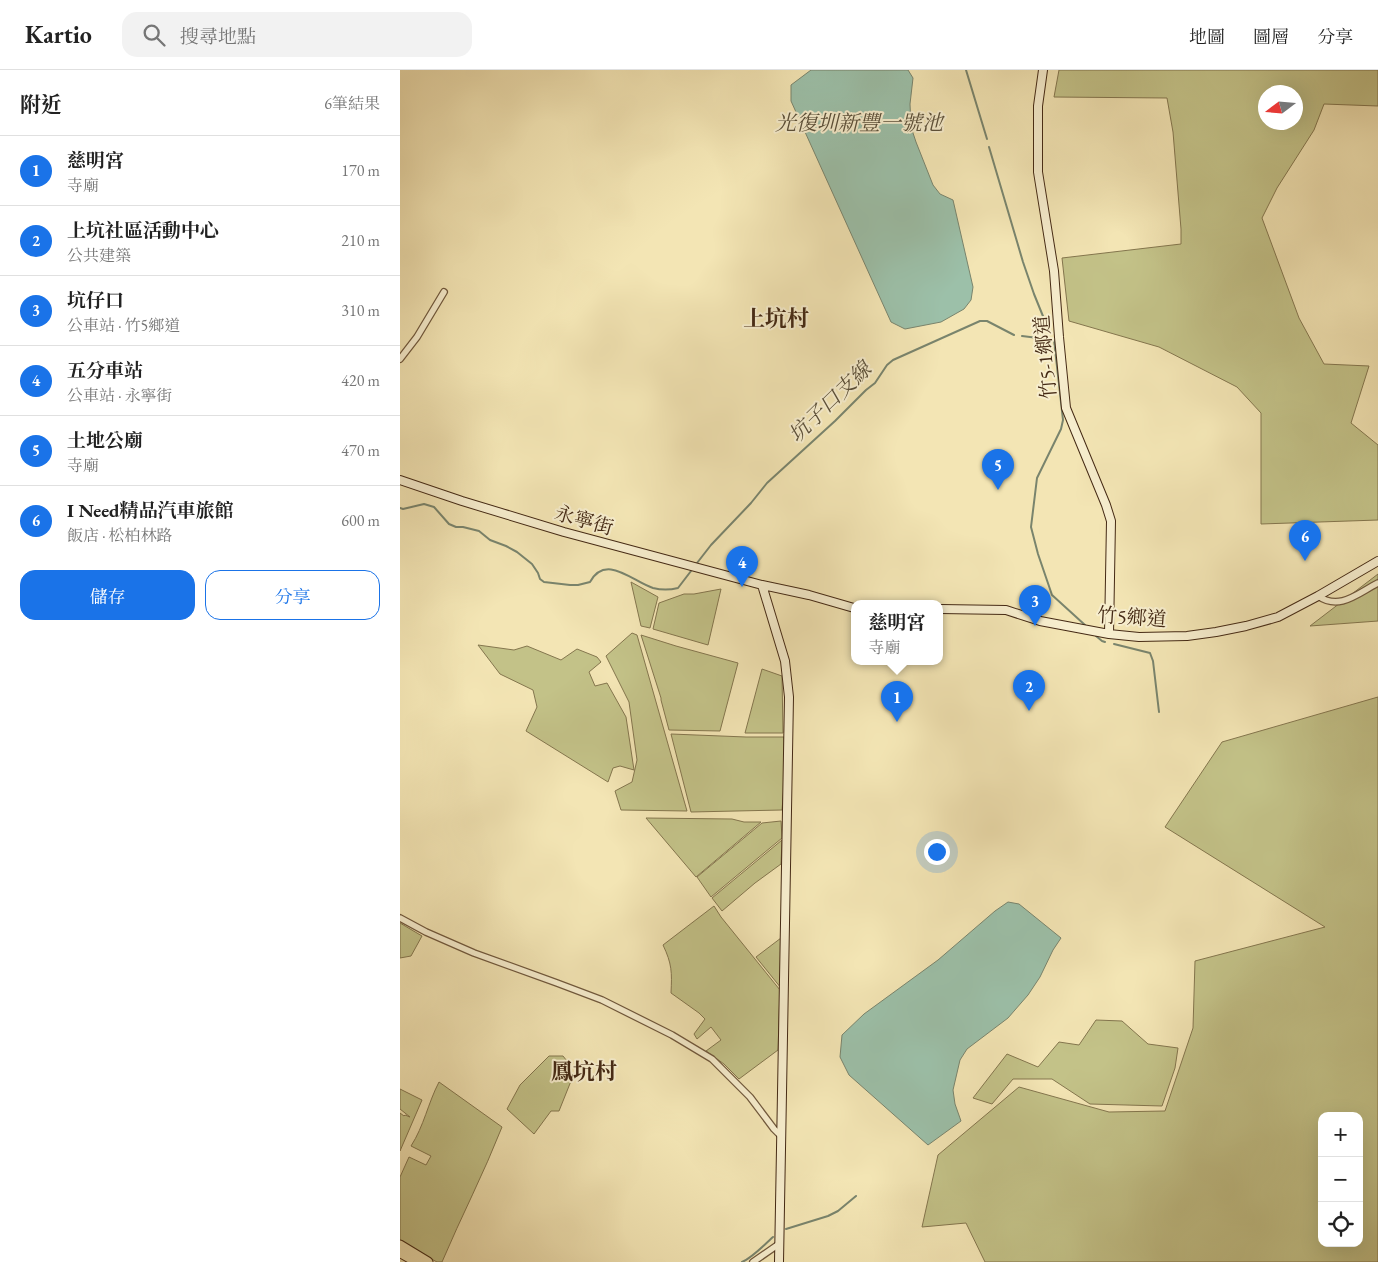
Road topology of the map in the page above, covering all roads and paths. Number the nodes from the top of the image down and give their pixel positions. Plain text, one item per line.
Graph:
1 (1043, 70) edge
2 (444, 292) dead end
3 (400, 359) edge
4 (400, 480) edge
5 (1378, 561) edge
6 (1378, 584) edge
7 (762, 585) junction
8 (1318, 596) junction
9 (851, 607) edge
10 (943, 609) edge
11 (1109, 634) junction
12 (400, 918) edge
13 (781, 1136) junction
14 (779, 1244) junction
15 (400, 1245) edge
16 (400, 1252) edge
17 (400, 1258) edge
18 (407, 1262) edge
19 (418, 1262) edge
20 (428, 1262) edge
21 (753, 1262) edge
22 (779, 1262) edge

1 - 11 street, 竹5-1鄉道
2 - 3 street
4 - 7 street, 永寧街
5 - 8 street, 竹5鄉道
6 - 8 street
7 - 9 street
7 - 13 street
8 - 11 street, 竹5鄉道
10 - 11 street, 竹5鄉道
12 - 13 street
13 - 14 street
14 - 21 street
14 - 22 street
15 - 20 main road
16 - 19 highway
17 - 18 highway

